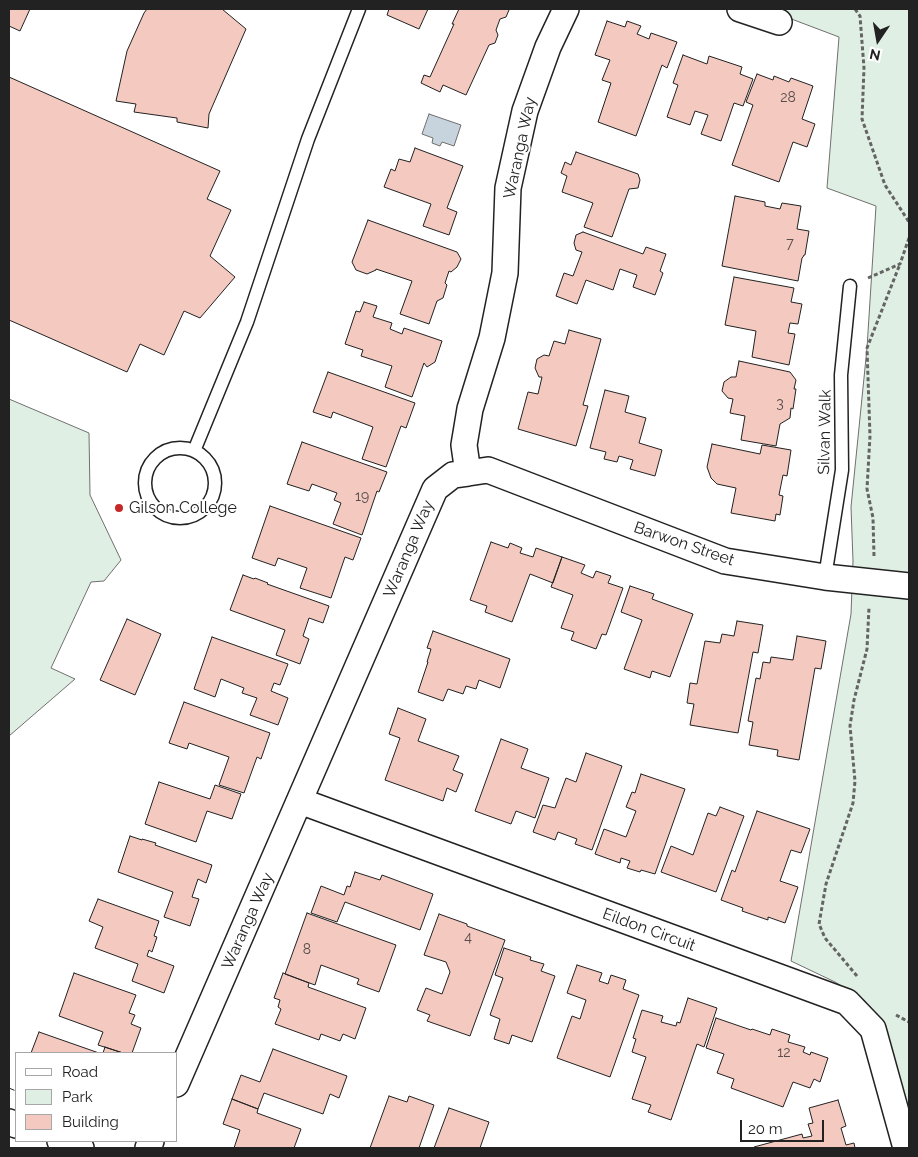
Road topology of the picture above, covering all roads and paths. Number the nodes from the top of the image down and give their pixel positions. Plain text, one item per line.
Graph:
1 (359, 9) edge
2 (566, 9) edge
3 (740, 9) edge
4 (855, 9) edge
5 (779, 22) dead end
6 (909, 222) edge
7 (909, 238) edge
8 (900, 264) junction
9 (850, 286) joint
10 (194, 451) junction
11 (468, 473) junction
12 (824, 577) junction
13 (870, 582) junction
14 (909, 586) edge
15 (300, 801) junction
16 (860, 979) dead end
17 (178, 1079) edge
18 (63, 1142) edge
19 (80, 1148) edge
20 (906, 1148) edge

1 - 10 lane
2 - 11 street, Waranga Way
3 - 5 street
4 - 6 path
7 - 8 path
8 - 9 path
8 - 13 path
9 - 12 lane, Silvan Walk
10 - 10 lane
11 - 12 street, Barwon Street
11 - 15 street, Waranga Way
12 - 13 street, Barwon Street
13 - 14 street, Barwon Street
13 - 16 path
15 - 17 street, Waranga Way
15 - 20 street, Eildon Circuit
18 - 19 street

